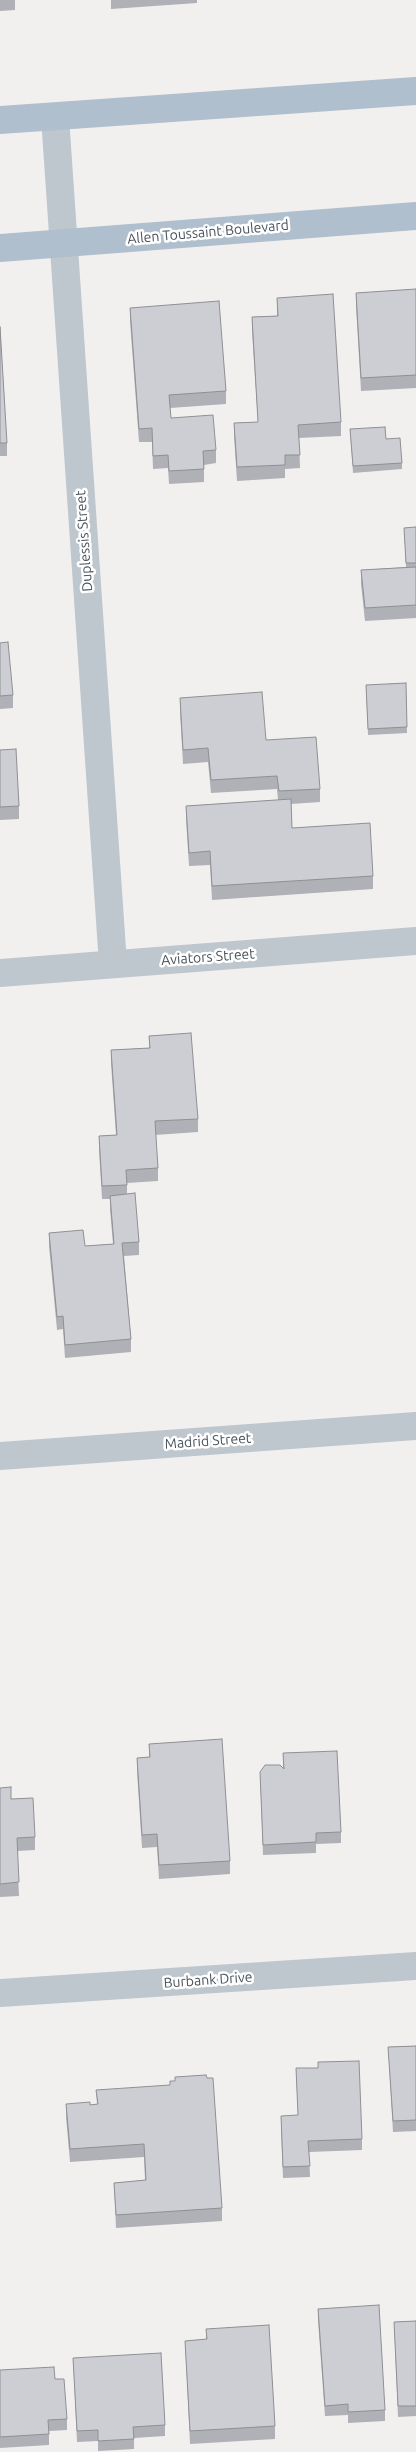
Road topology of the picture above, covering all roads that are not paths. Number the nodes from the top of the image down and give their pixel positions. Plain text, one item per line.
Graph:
1 (416, 92) edge
2 (55, 117) junction
3 (0, 120) edge
4 (416, 216) edge
5 (63, 244) junction
6 (0, 248) edge
7 (416, 941) edge
8 (113, 964) junction
9 (0, 973) edge
10 (416, 1426) edge
11 (0, 1456) edge
12 (416, 1966) edge
13 (0, 1993) edge

1 - 2 main road
2 - 3 main road
2 - 5 street, Duplessis Street
4 - 5 main road, Allen Toussaint Boulevard
5 - 6 main road, Allen Toussaint Boulevard
5 - 8 street, Duplessis Street
7 - 8 street, Aviators Street
8 - 9 street, Aviators Street
10 - 11 street, Madrid Street
12 - 13 street, Burbank Drive

